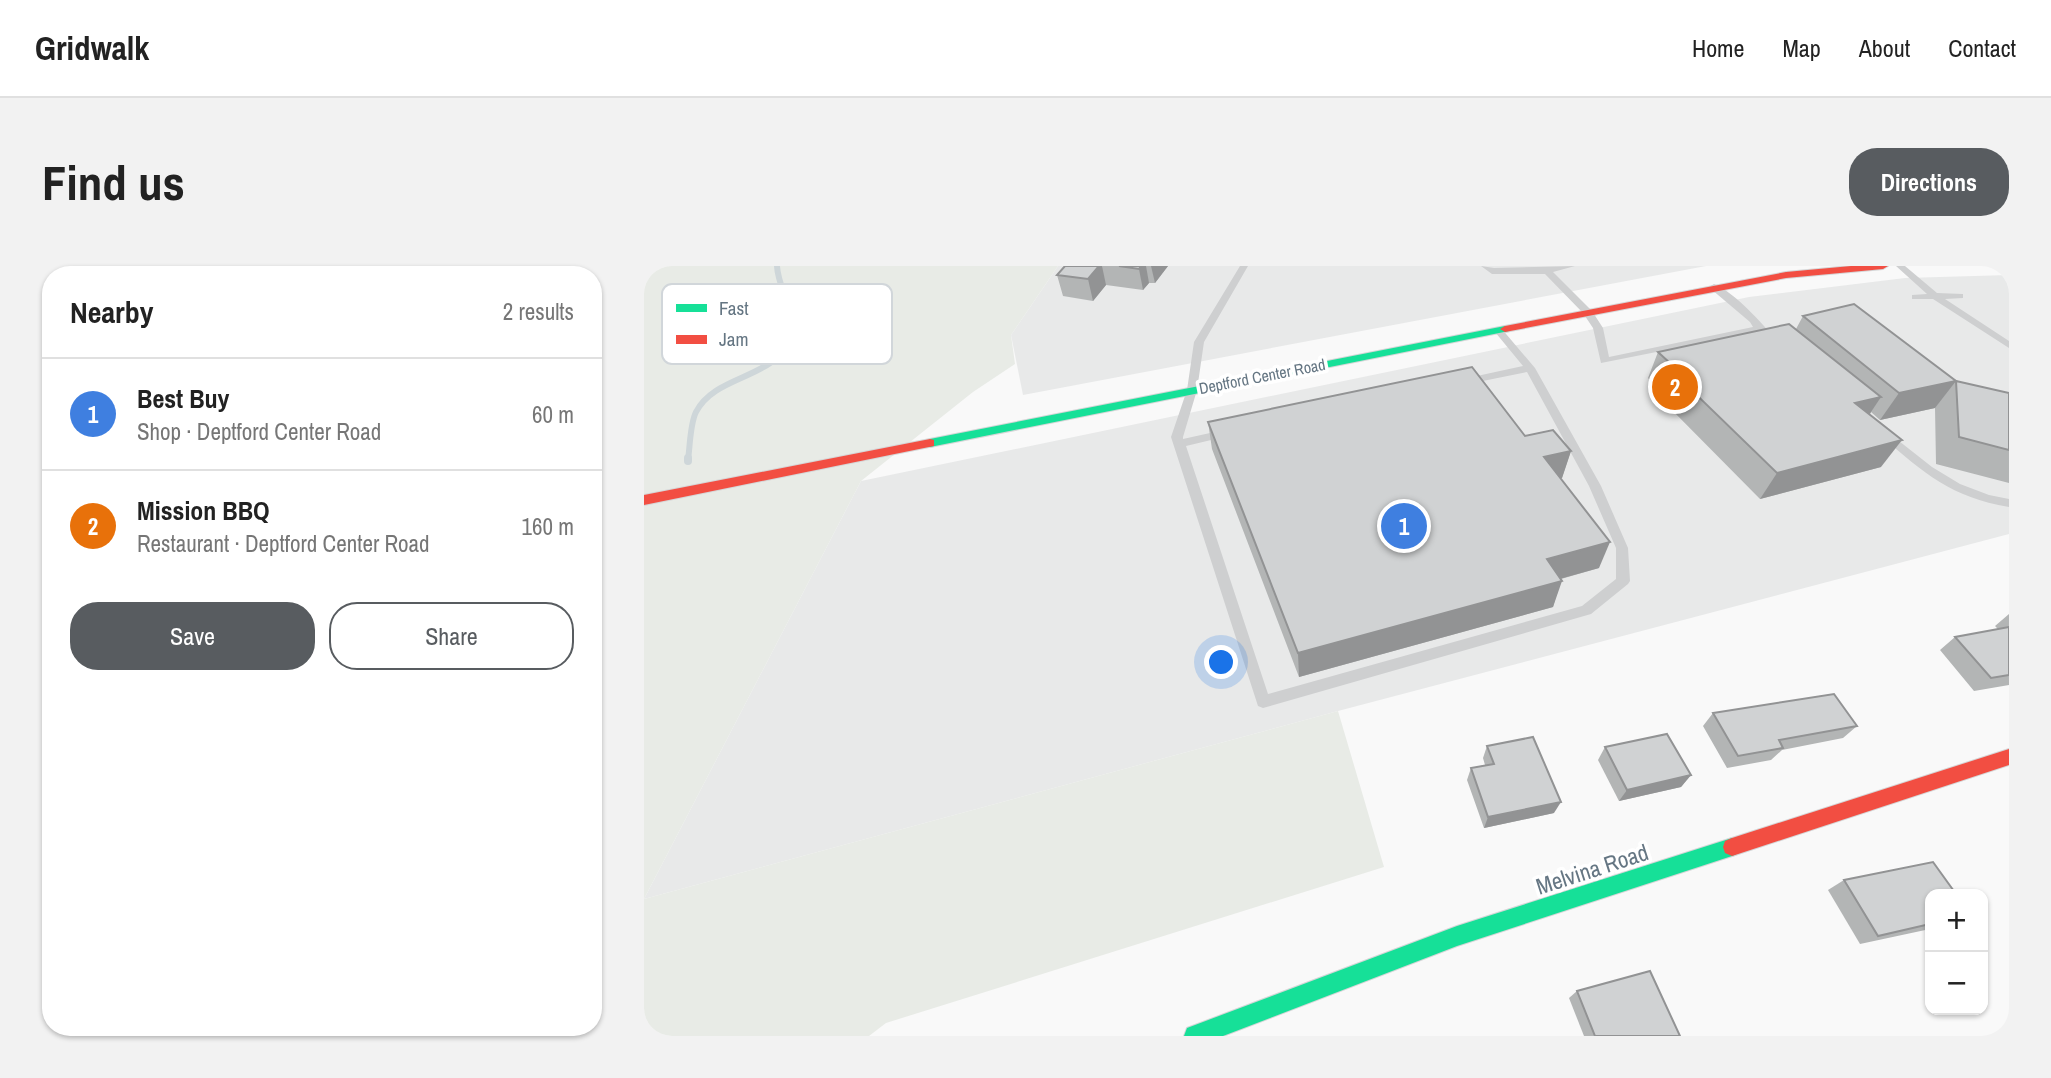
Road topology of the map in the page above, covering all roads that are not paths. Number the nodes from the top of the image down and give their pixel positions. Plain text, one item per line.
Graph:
1 (1244, 266) edge
2 (1571, 266) edge
3 (1883, 266) edge
4 (1900, 266) edge
5 (1489, 268) edge
6 (1544, 268) edge
7 (1834, 268) edge
8 (1714, 287) junction
9 (1935, 296) junction
10 (1960, 296) dead end
11 (1915, 297) dead end
12 (1587, 311) junction
13 (1759, 329) junction
14 (1498, 330) junction
15 (2009, 345) edge
16 (1780, 346) edge
17 (1530, 368) junction
18 (1449, 385) edge
19 (1192, 390) junction
20 (1874, 425) edge
21 (1246, 429) edge
22 (1179, 444) junction
23 (644, 500) edge
24 (2009, 503) edge
25 (2009, 757) edge
26 (1195, 1036) edge

1 - 19 lane
2 - 6 lane
3 - 7 main road, Deptford Center Road
4 - 9 lane
5 - 6 lane
6 - 12 lane
7 - 8 main road, Deptford Center Road
8 - 12 main road, Deptford Center Road
8 - 13 lane
9 - 10 lane
9 - 11 lane
9 - 15 lane
12 - 13 lane
12 - 14 main road, Deptford Center Road
13 - 16 lane
14 - 17 lane
14 - 19 main road, Deptford Center Road
17 - 18 lane
17 - 22 lane
19 - 22 lane
19 - 23 main road, Deptford Center Road
20 - 24 lane
21 - 22 lane
25 - 26 main road, Melvina Road

